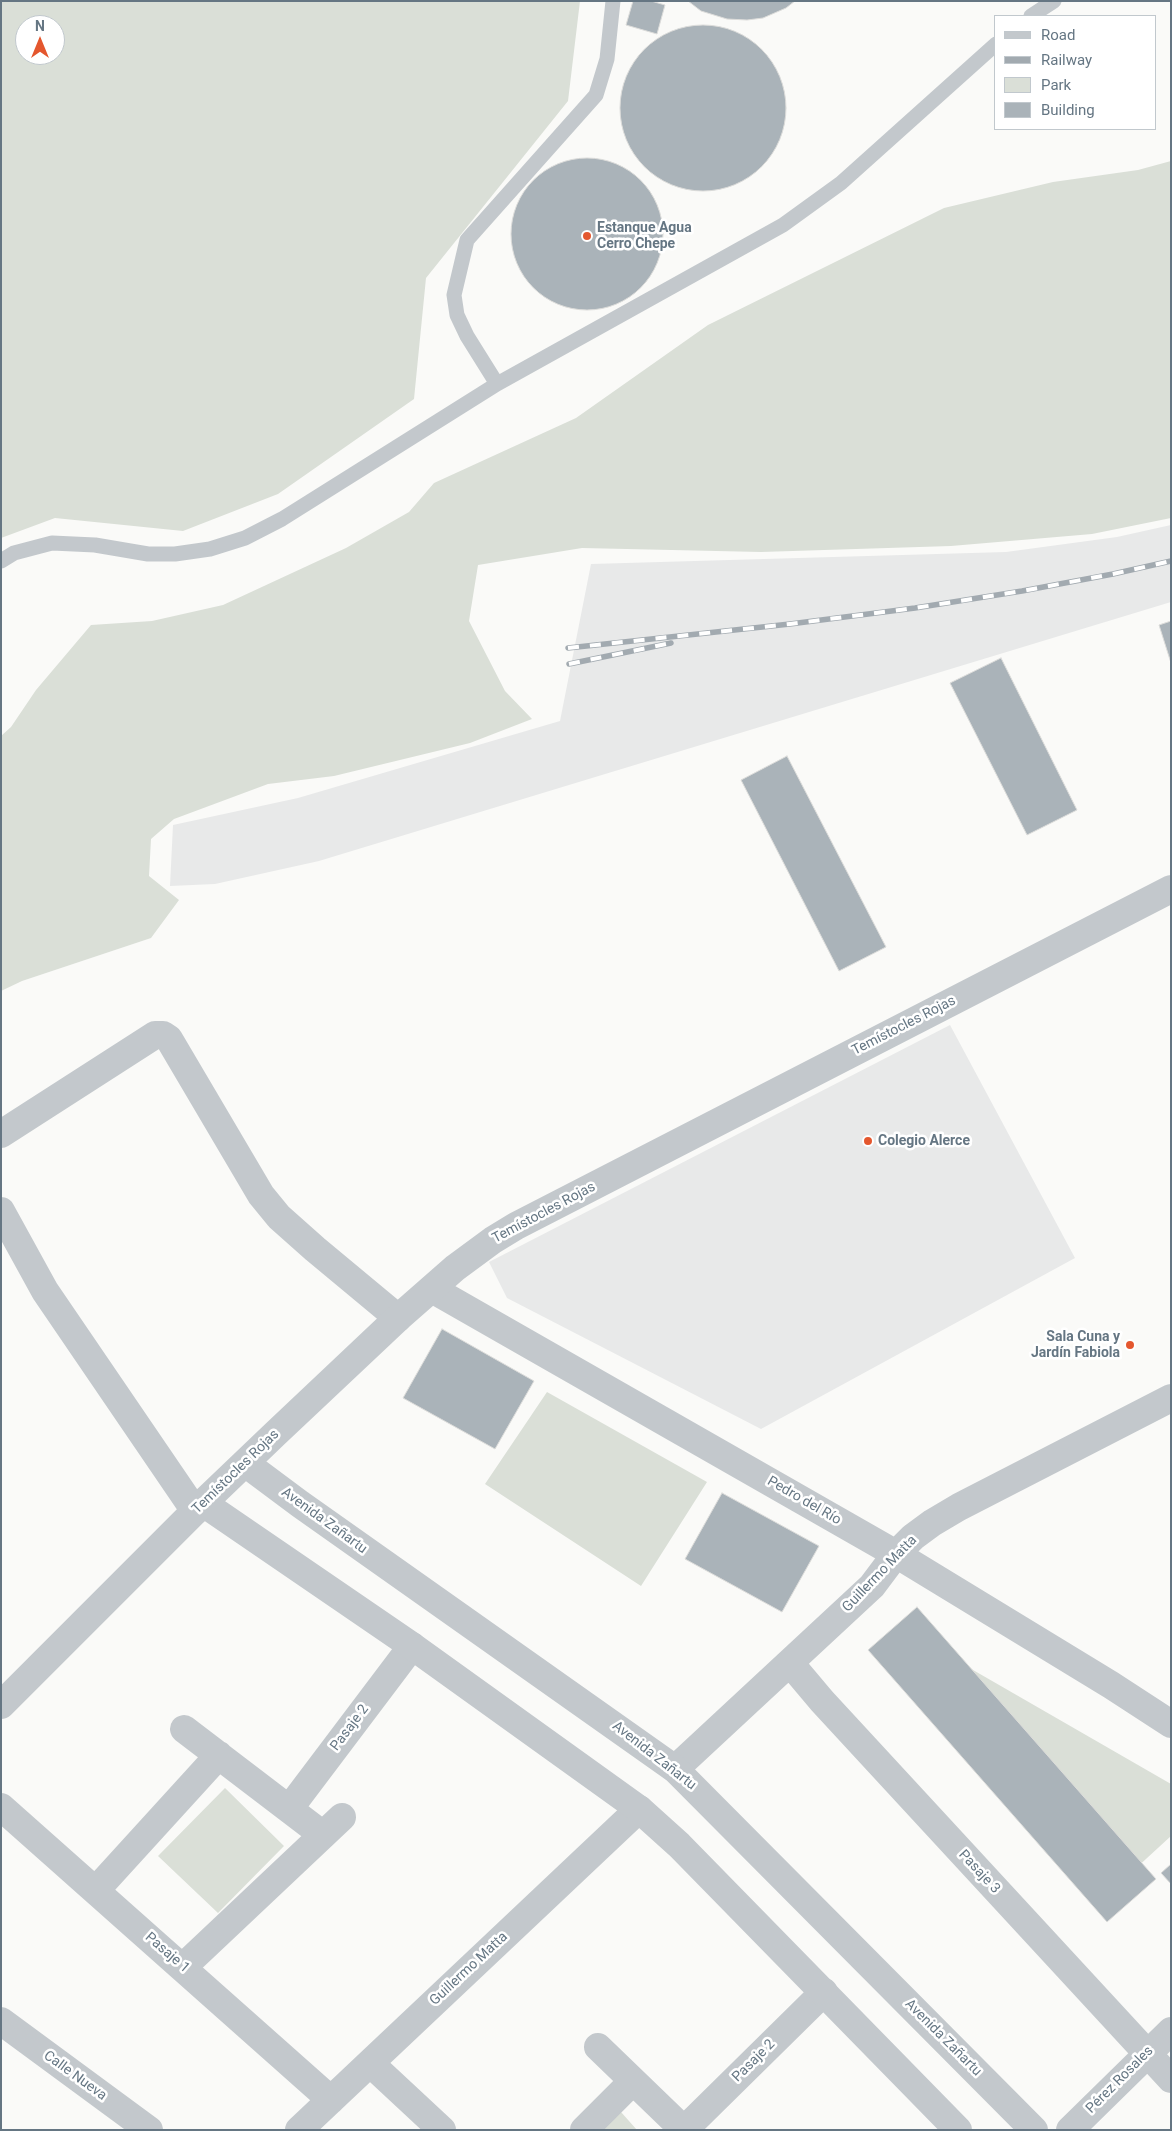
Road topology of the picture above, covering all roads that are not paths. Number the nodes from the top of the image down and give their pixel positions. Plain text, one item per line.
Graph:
1 (613, 1) edge
2 (1054, 1) edge
3 (1033, 15) edge
4 (994, 46) edge
5 (497, 384) junction
6 (1, 561) edge
7 (1171, 889) edge
8 (1, 1134) edge
9 (1, 1211) edge
10 (432, 1288) junction
11 (398, 1318) junction
12 (1171, 1398) edge
13 (245, 1463) junction
14 (199, 1507) junction
15 (896, 1554) junction
16 (412, 1646) junction
17 (790, 1663) junction
18 (1, 1704) edge
19 (1171, 1724) edge
20 (184, 1729) dead end
21 (218, 1755) junction
22 (675, 1770) junction
23 (1, 1807) edge
24 (289, 1809) junction
25 (639, 1809) junction
26 (96, 1890) junction
27 (184, 1968) junction
28 (824, 1992) junction
29 (1, 2022) edge
30 (1171, 2031) edge
31 (598, 2047) dead end
32 (1146, 2055) junction
33 (370, 2063) junction
34 (1171, 2079) edge
35 (633, 2081) junction
36 (331, 2100) junction
37 (149, 2130) edge
38 (299, 2130) edge
39 (442, 2130) edge
40 (584, 2130) edge
41 (684, 2130) edge
42 (958, 2130) edge
43 (1034, 2130) edge
44 (1070, 2130) edge

1 - 5 lane
2 - 3 lane
4 - 5 lane
5 - 6 lane
7 - 10 street, Temístocles Rojas
8 - 11 street
9 - 14 street
10 - 11 street, Temístocles Rojas
10 - 15 street, Pedro del Río
11 - 13 street, Temístocles Rojas
12 - 15 street, Guillermo Matta
13 - 14 street, Temístocles Rojas
13 - 22 street, Avenida Zañartu
14 - 16 street
14 - 18 street, Temístocles Rojas
15 - 17 street, Guillermo Matta
15 - 19 street, Pedro del Río
16 - 24 street, Pasaje 2
16 - 25 street
17 - 22 street, Guillermo Matta
17 - 32 street, Pasaje 3
20 - 21 street
21 - 24 street
21 - 26 street
22 - 43 street, Avenida Zañartu
23 - 26 street, Pasaje 1
24 - 27 street
25 - 28 street
25 - 33 street, Guillermo Matta
26 - 27 street, Pasaje 1
27 - 36 street, Pasaje 1
28 - 41 street, Pasaje 2
28 - 42 street
29 - 37 street, Calle Nueva
30 - 32 street, Pérez Rosales
31 - 35 street
32 - 34 street, Pasaje 3
32 - 44 street, Pérez Rosales
33 - 36 street, Guillermo Matta
33 - 39 street
35 - 40 street
35 - 41 street
36 - 38 street, Guillermo Matta

